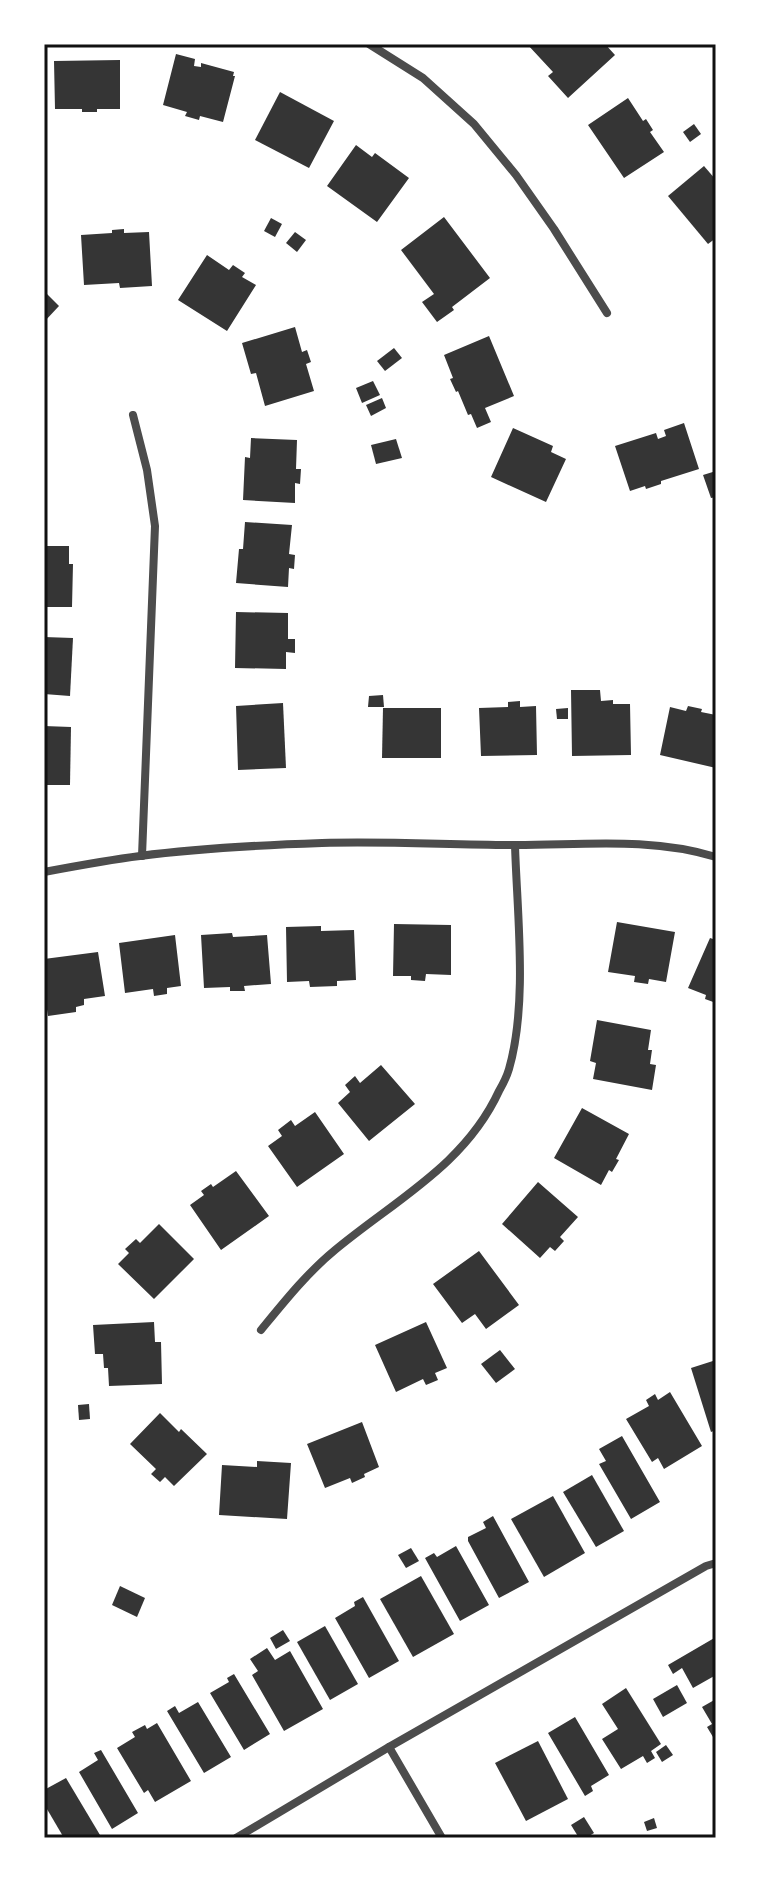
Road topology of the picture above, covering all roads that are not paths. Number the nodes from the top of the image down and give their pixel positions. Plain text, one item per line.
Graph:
1 (369, 44) edge
2 (607, 313) dead end
3 (133, 415) dead end
4 (515, 845) junction
5 (142, 856) junction
6 (716, 857) edge
7 (44, 872) edge
8 (261, 1330) dead end
9 (716, 1563) edge
10 (389, 1747) junction
11 (236, 1838) edge
12 (442, 1838) edge

1 - 2 street
3 - 5 street
4 - 5 street
4 - 6 street
4 - 8 street
5 - 7 street
9 - 10 street
10 - 11 street
10 - 12 street

